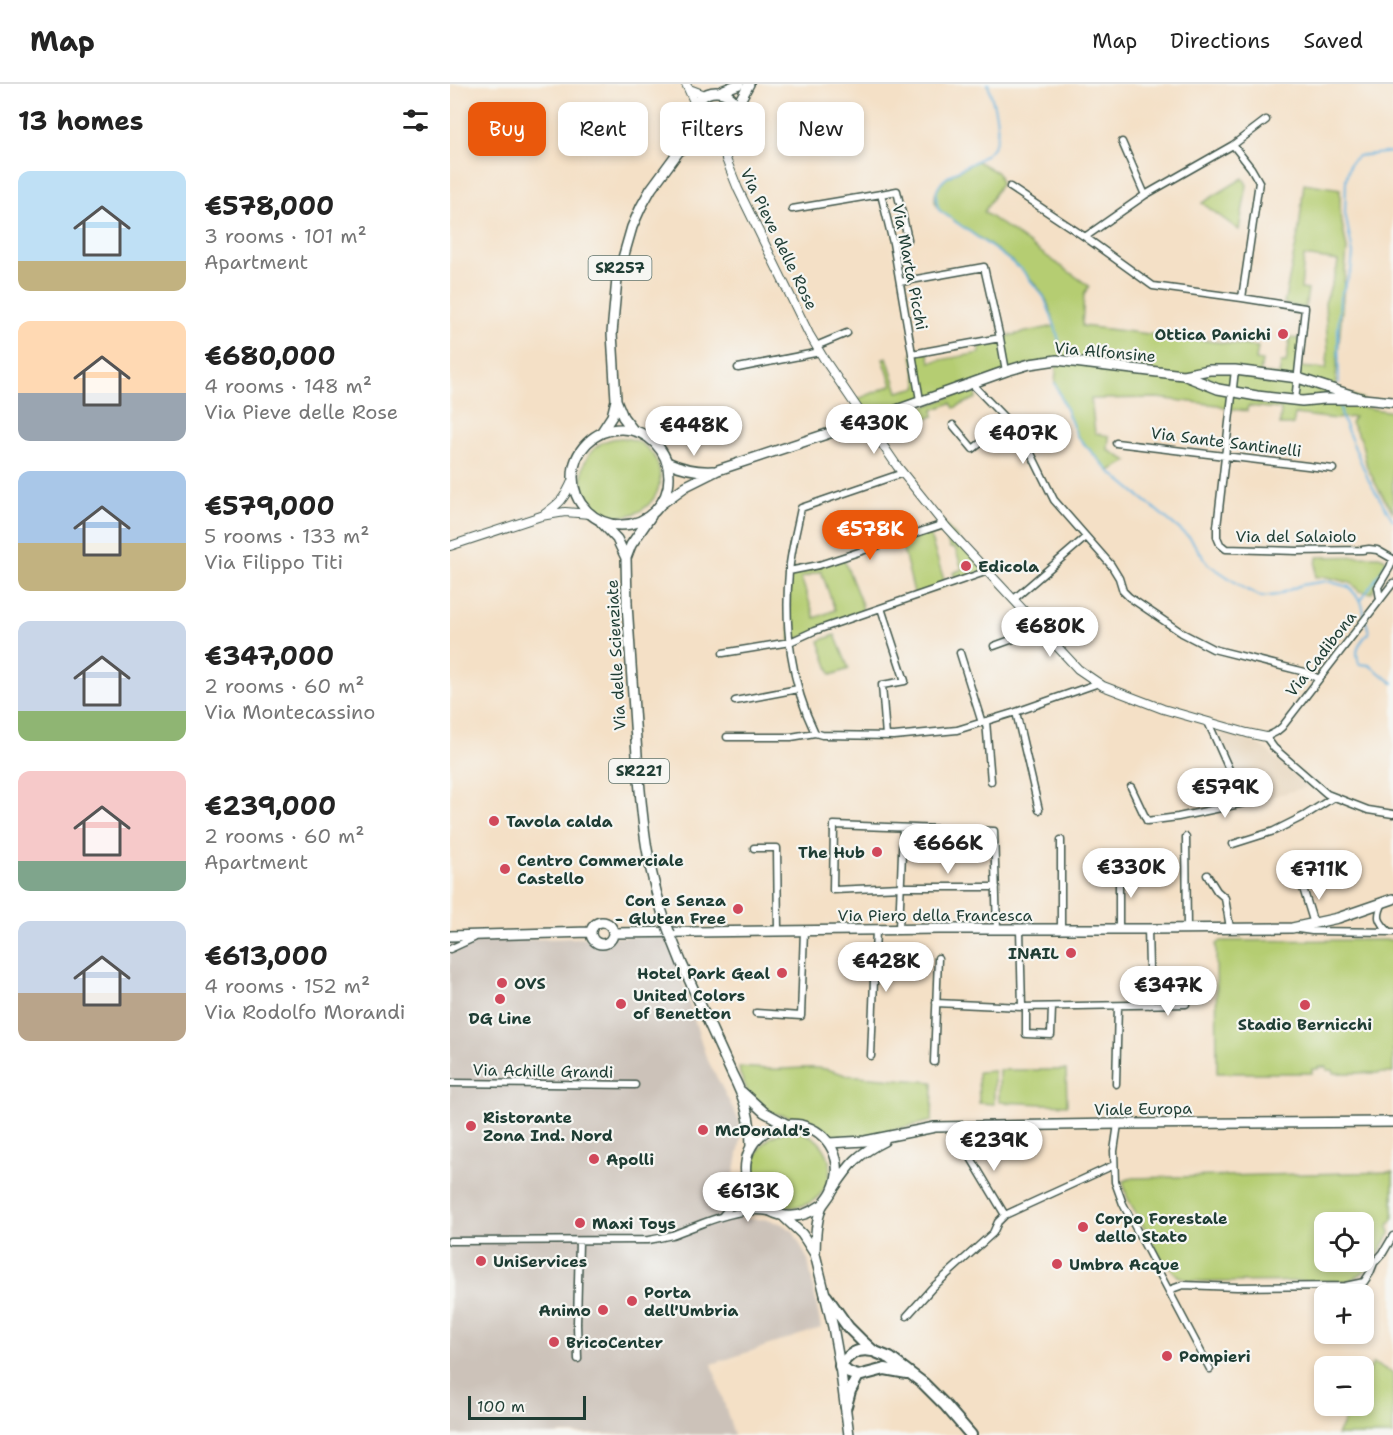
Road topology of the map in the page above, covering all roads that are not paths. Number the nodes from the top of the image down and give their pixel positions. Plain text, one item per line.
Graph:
1 (739, 84) edge
2 (749, 84) edge
3 (688, 86) edge
4 (719, 92) junction
5 (705, 95) junction
6 (694, 102) edge
7 (698, 102) edge
8 (734, 102) edge
9 (739, 102) edge
10 (1266, 120) dead end
11 (1122, 142) dead end
12 (1233, 145) junction
13 (675, 156) edge
14 (726, 156) edge
15 (1010, 187) dead end
16 (882, 194) junction
17 (1145, 195) junction
18 (792, 209) dead end
19 (1085, 237) junction
20 (893, 243) junction
21 (900, 282) junction
22 (1242, 298) junction
23 (847, 333) dead end
24 (1000, 338) junction
25 (818, 349) junction
26 (912, 354) junction
27 (738, 368) dead end
28 (1235, 370) junction
29 (1006, 371) junction
30 (1183, 375) junction
31 (1298, 378) junction
32 (971, 383) junction
33 (1232, 393) junction
34 (1363, 399) junction
35 (616, 400) junction
36 (920, 400) junction
37 (1295, 401) junction
38 (1393, 402) edge
39 (866, 421) junction
40 (1008, 421) junction
41 (953, 425) dead end
42 (633, 430) junction
43 (601, 433) junction
44 (1116, 443) dead end
45 (1225, 455) junction
46 (667, 462) junction
47 (1333, 469) dead end
48 (718, 470) junction
49 (903, 473) junction
50 (573, 479) junction
51 (661, 504) junction
52 (653, 512) junction
53 (541, 516) junction
54 (594, 517) junction
55 (944, 524) junction
56 (1086, 537) junction
57 (450, 546) edge
58 (626, 558) junction
59 (789, 571) junction
60 (988, 571) junction
61 (1393, 583) edge
62 (1014, 599) junction
63 (1380, 599) junction
64 (881, 608) junction
65 (1041, 629) junction
66 (790, 642) junction
67 (994, 646) dead end
68 (723, 653) dead end
69 (960, 653) dead end
70 (1319, 679) junction
71 (1099, 683) junction
72 (798, 689) junction
73 (735, 701) dead end
74 (1016, 712) junction
75 (984, 722) junction
76 (1208, 722) junction
77 (815, 733) junction
78 (886, 736) junction
79 (727, 737) dead end
80 (1266, 737) junction
81 (991, 781) dead end
82 (1131, 786) dead end
83 (1334, 797) junction
84 (1039, 810) dead end
85 (1393, 814) edge
86 (903, 828) junction
87 (1186, 837) dead end
88 (1061, 840) dead end
89 (1233, 844) dead end
90 (754, 848) dead end
91 (1119, 868) dead end
92 (1312, 871) dead end
93 (1207, 874) dead end
94 (901, 887) junction
95 (996, 887) junction
96 (1393, 899) edge
97 (1383, 903) junction
98 (1314, 924) junction
99 (1230, 928) junction
100 (1292, 928) junction
101 (899, 929) junction
102 (1061, 929) junction
103 (1119, 929) junction
104 (1148, 929) junction
105 (1187, 929) junction
106 (778, 930) junction
107 (804, 930) junction
108 (876, 930) junction
109 (997, 930) junction
110 (1020, 930) junction
111 (590, 932) junction
112 (1391, 932) edge
113 (613, 933) junction
114 (482, 935) junction
115 (450, 936) edge
116 (450, 948) edge
117 (938, 958) dead end
118 (936, 1003) junction
119 (1186, 1004) dead end
120 (1150, 1005) junction
121 (1118, 1006) junction
122 (1024, 1007) junction
123 (1052, 1007) junction
124 (756, 1013) dead end
125 (871, 1056) dead end
126 (934, 1062) dead end
127 (450, 1083) edge
128 (1116, 1084) dead end
129 (635, 1085) dead end
130 (741, 1091) junction
131 (1393, 1122) edge
132 (786, 1124) junction
133 (1118, 1124) junction
134 (893, 1135) junction
135 (829, 1143) junction
136 (962, 1143) dead end
137 (752, 1148) junction
138 (1114, 1165) junction
139 (747, 1181) junction
140 (834, 1188) junction
141 (822, 1205) junction
142 (773, 1213) junction
143 (1005, 1215) junction
144 (722, 1216) junction
145 (783, 1216) junction
146 (1391, 1226) dead end
147 (1393, 1236) edge
148 (450, 1241) edge
149 (579, 1241) junction
150 (815, 1254) junction
151 (1169, 1290) junction
152 (826, 1296) junction
153 (907, 1316) dead end
154 (873, 1351) junction
155 (578, 1359) dead end
156 (840, 1366) junction
157 (1210, 1369) dead end
158 (911, 1374) junction
159 (858, 1376) junction
160 (846, 1406) junction
161 (945, 1406) junction
162 (849, 1435) edge
163 (961, 1435) edge
164 (971, 1435) edge

1 - 4 main road
2 - 9 main road
3 - 5 street
3 - 6 street
4 - 5 main road
4 - 8 main road
5 - 7 main road
10 - 12 street
11 - 17 street
12 - 17 street
12 - 22 street
13 - 35 main road, SR257
14 - 25 street, Via Pieve delle Rose
15 - 19 street
16 - 18 street, Via Marta Picchi
16 - 20 street, Via Marta Picchi
16 - 20 street
17 - 19 street
19 - 22 street
20 - 21 street, Via Marta Picchi
21 - 24 street
21 - 26 street, Via Marta Picchi
22 - 31 street
23 - 25 street
24 - 26 street
24 - 29 street
25 - 27 street
25 - 39 street, Via Pieve delle Rose
26 - 36 street, Via Marta Picchi
28 - 30 main road, Via Alfonsine
28 - 31 main road, Via Alfonsine
28 - 33 street, Via del Salaiolo
29 - 30 main road, Via Alfonsine
29 - 32 main road, Via Alfonsine
30 - 33 main road, Via Alfonsine
31 - 34 main road, Via Alfonsine
31 - 37 street
32 - 36 main road, Via Alfonsine
32 - 40 street
33 - 37 main road, Via Alfonsine
33 - 45 street, Via del Salaiolo
34 - 37 main road, Via Alfonsine
34 - 38 main road, Via Alfonsine
35 - 42 main road, SR257
35 - 43 main road, SR257
36 - 39 main road, Via Alfonsine
39 - 48 main road, Via Alfonsine
39 - 49 street, Via Pieve delle Rose
40 - 41 street
40 - 56 street
42 - 43 main road
42 - 46 main road
43 - 50 main road
44 - 45 street, Via Sante Santinelli
45 - 47 street, Via Sante Santinelli
45 - 63 street, Via del Salaiolo
46 - 48 main road, Via Alfonsine
46 - 51 main road
48 - 51 main road, Via Alfonsine
49 - 55 street, Via Pieve delle Rose
49 - 59 street
50 - 53 street
50 - 54 main road
51 - 52 main road
52 - 54 main road
52 - 58 main road, Via delle Scienziate / SR221
53 - 54 street
53 - 57 street
54 - 58 main road, Via delle Scienziate / SR221
55 - 59 street
55 - 60 street, Via Pieve delle Rose
56 - 62 street
56 - 70 street
58 - 130 main road, Via delle Scienziate / SR221, bridge
59 - 66 street
60 - 62 street, Via Pieve delle Rose
60 - 64 street
61 - 63 street, Via Cadibona
62 - 65 street, Via Pieve delle Rose
63 - 70 street, Via Cadibona
64 - 66 street
64 - 78 street
65 - 67 street
65 - 71 street, Via Pieve delle Rose
66 - 68 street
66 - 72 street
69 - 75 street
70 - 80 street, Via Cadibona
71 - 74 street
71 - 76 street, Via Pieve delle Rose
72 - 73 street
72 - 77 street
74 - 75 street
74 - 84 street
75 - 78 street
75 - 81 street
76 - 80 street, Via Pieve delle Rose
76 - 82 street
77 - 78 street
77 - 79 street
80 - 83 street
83 - 85 street
83 - 89 street
86 - 94 street
86 - 94 street
86 - 95 street
87 - 105 street
88 - 102 street
90 - 106 street
91 - 103 street
92 - 98 street
93 - 99 street
94 - 95 street
94 - 101 street
95 - 109 street
96 - 97 main road, Via Piero della Francesca
97 - 98 main road, Via Piero della Francesca
97 - 112 street
98 - 100 main road, Via Piero della Francesca
99 - 100 main road, Via Piero della Francesca
99 - 105 main road, Via Piero della Francesca
100 - 112 street
101 - 108 main road, Via Piero della Francesca
101 - 109 main road, Via Piero della Francesca
102 - 103 main road, Via Piero della Francesca
102 - 110 main road, Via Piero della Francesca
103 - 104 main road, Via Piero della Francesca
104 - 105 main road, Via Piero della Francesca
104 - 120 street
106 - 107 main road, Via Piero della Francesca
106 - 113 main road, Via Piero della Francesca
107 - 108 main road, Via Piero della Francesca
107 - 124 street
108 - 125 street
109 - 110 main road, Via Piero della Francesca
110 - 122 street
111 - 113 main road, Via Piero della Francesca
111 - 113 main road, Via Piero della Francesca
111 - 114 main road, Via Piero della Francesca
114 - 115 main road, Via Piero della Francesca
114 - 116 street
117 - 118 street
118 - 122 street
118 - 126 street
119 - 120 street
120 - 121 street
121 - 123 street
121 - 128 street
122 - 123 street
122 - 123 street
127 - 129 street, Via Achille Grandi
130 - 132 main road, Via delle Scienziate / SR221
130 - 137 main road, Via delle Scienziate / SR221
131 - 133 main road, Viale Europa
132 - 135 main road, SR221
132 - 137 main road
133 - 134 main road, Viale Europa
133 - 138 street
134 - 135 main road, Viale Europa
134 - 140 main road, Viale Europa
135 - 140 main road
136 - 143 street
137 - 139 main road, SR221
138 - 143 street
138 - 151 street
139 - 142 main road
139 - 144 street
140 - 141 main road
141 - 145 main road
141 - 150 main road
142 - 144 street
142 - 145 main road
143 - 153 street
144 - 149 street
145 - 150 main road
146 - 147 street
147 - 151 street
148 - 149 street
149 - 155 street
150 - 152 main road
151 - 157 street
152 - 154 highway
152 - 156 main road
154 - 156 highway
154 - 158 highway
156 - 159 highway
156 - 160 main road
158 - 159 highway
158 - 161 highway
159 - 160 highway
160 - 162 main road
161 - 163 highway
161 - 164 highway

